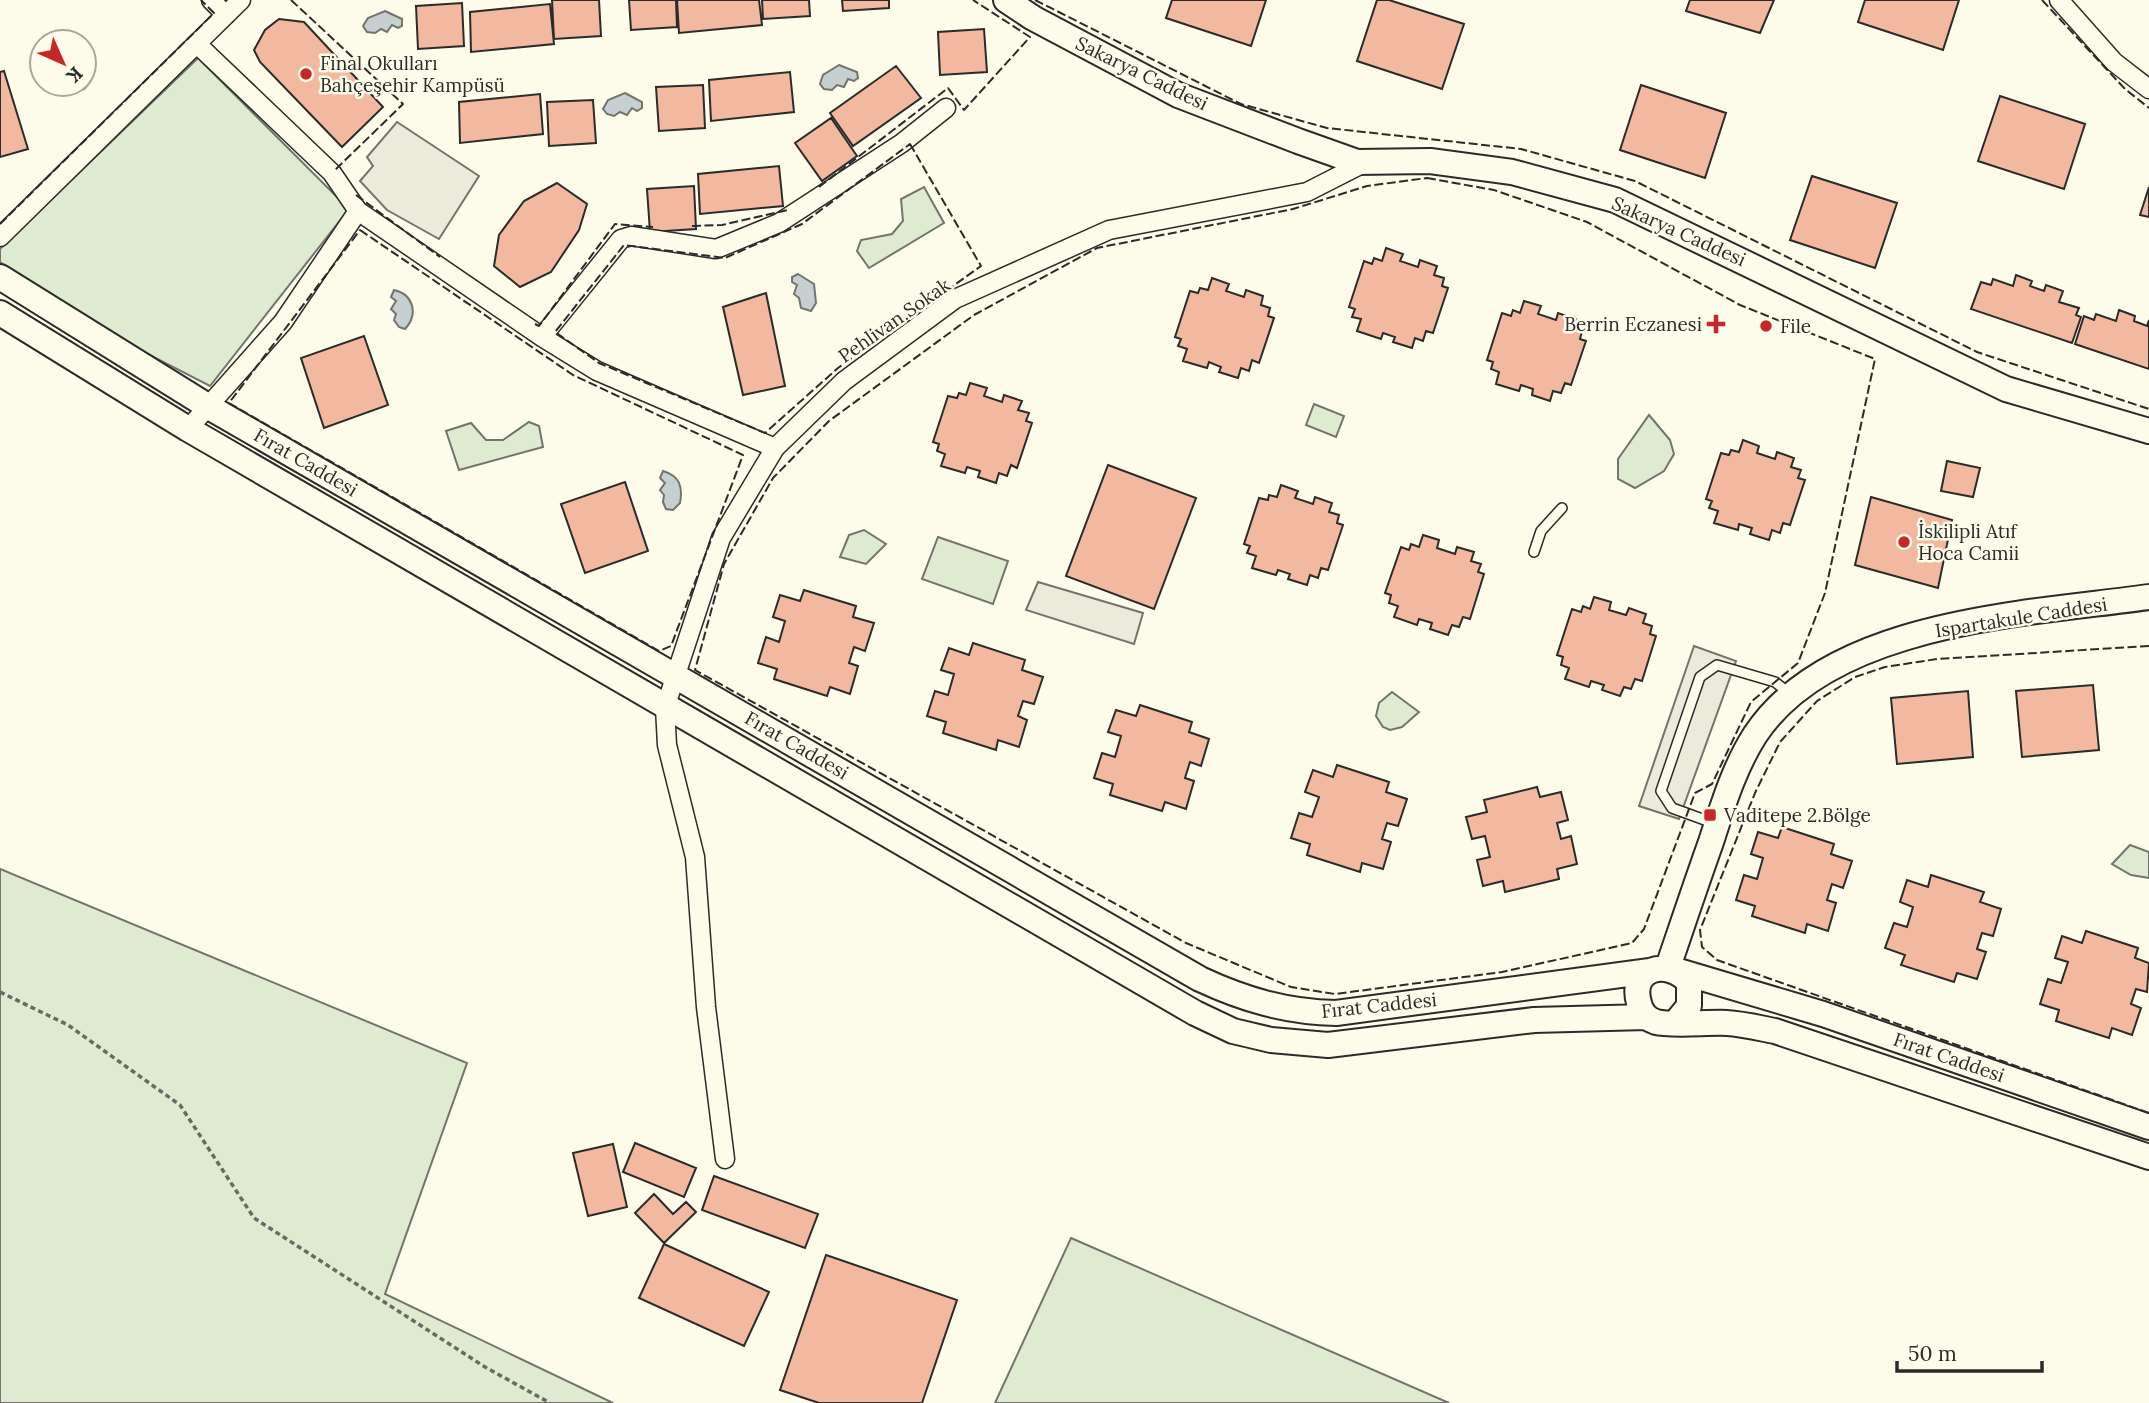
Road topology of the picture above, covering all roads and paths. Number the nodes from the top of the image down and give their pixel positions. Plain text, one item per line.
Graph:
1 (211, 0) edge
2 (241, 0) edge
3 (1006, 0) edge
4 (2059, 0) edge
5 (226, 15) junction
6 (197, 44) junction
7 (2149, 89) edge
8 (946, 108) dead end
9 (1366, 162) junction
10 (358, 211) junction
11 (0, 237) edge
12 (0, 277) edge
13 (0, 313) edge
14 (542, 337) junction
15 (209, 407) junction
16 (188, 429) junction
17 (2149, 431) edge
18 (775, 448) junction
19 (1562, 508) dead end
20 (1534, 552) dead end
21 (2149, 597) edge
22 (674, 674) junction
23 (1793, 696) junction
24 (665, 708) junction
25 (1717, 824) junction
26 (1659, 969) junction
27 (0, 992) edge
28 (1646, 1017) junction
29 (1676, 1022) junction
30 (2149, 1127) edge
31 (2149, 1157) edge
32 (725, 1159) dead end
33 (550, 1403) edge

1 - 5 street
2 - 5 street
3 - 9 main road, Sakarya Caddesi
4 - 7 street
5 - 6 street
6 - 10 street
6 - 11 street
8 - 14 street
9 - 17 main road, Sakarya Caddesi
9 - 18 street, Pehlivan Sokak
10 - 14 street
10 - 15 street
12 - 15 main road, Fırat Caddesi
13 - 16 main road, Fırat Caddesi
14 - 18 street
15 - 16 street
15 - 22 main road, Fırat Caddesi
16 - 24 main road, Fırat Caddesi
18 - 22 street, Pehlivan Sokak
19 - 20 lane
21 - 23 main road, Ispartakule Caddesi
22 - 24 street, Pehlivan Sokak
22 - 26 main road, Fırat Caddesi
23 - 25 main road, Ispartakule Caddesi
23 - 25 lane
24 - 28 main road, Fırat Caddesi
24 - 32 street, Pehlivan Sokak
25 - 26 main road, Ispartakule Caddesi
26 - 28 main road
26 - 29 main road
26 - 30 main road, Fırat Caddesi
27 - 33 path
28 - 29 main road
29 - 31 main road, Fırat Caddesi

